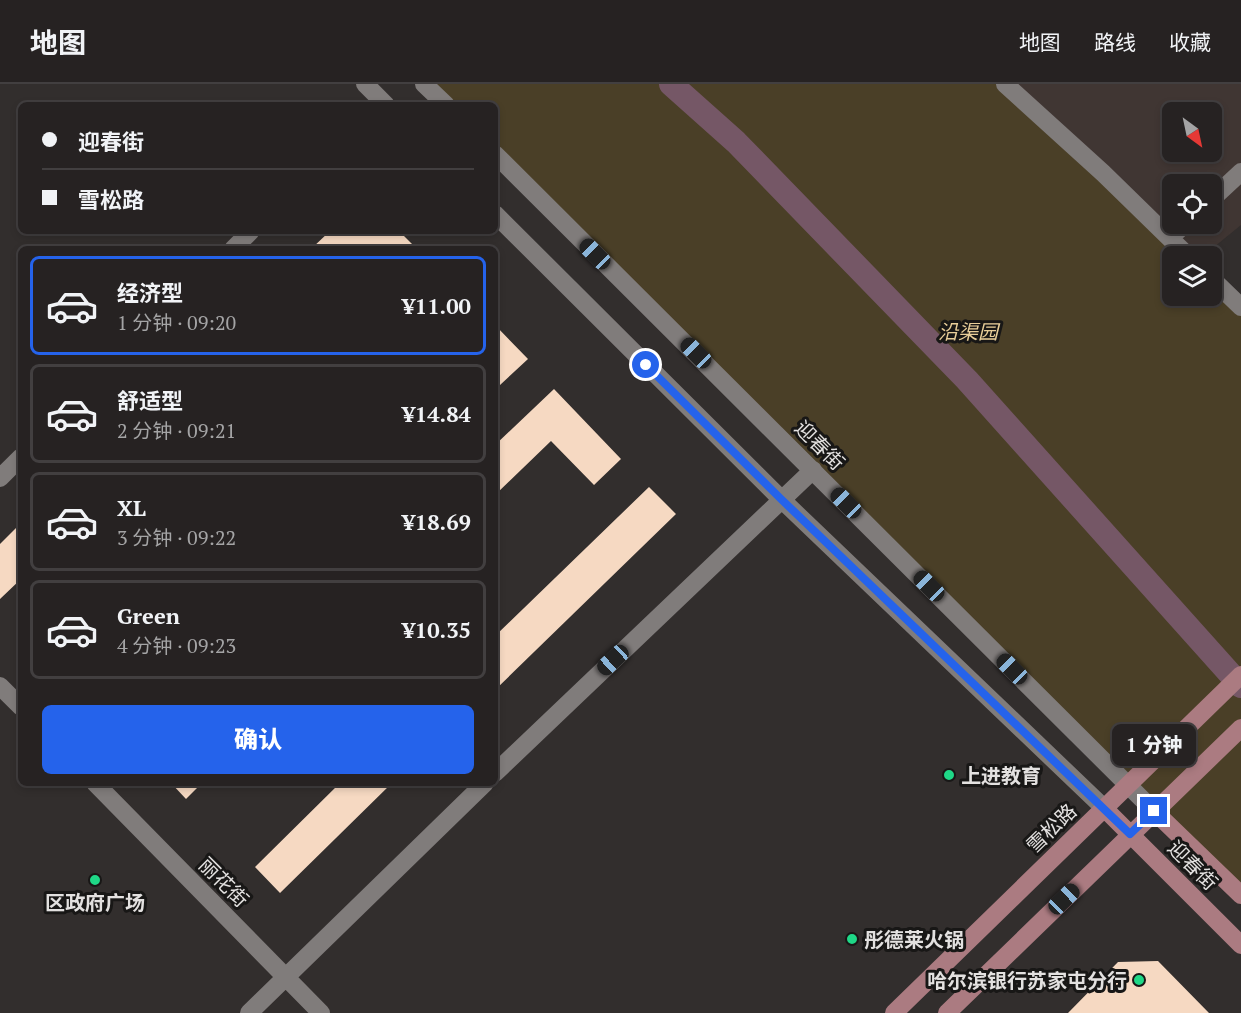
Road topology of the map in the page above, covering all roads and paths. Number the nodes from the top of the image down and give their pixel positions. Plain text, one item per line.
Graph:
1 (365, 84) edge
2 (424, 84) edge
3 (1005, 84) edge
4 (381, 102) edge
5 (443, 102) edge
6 (498, 157) edge
7 (1241, 172) edge
8 (1222, 190) edge
9 (498, 217) edge
10 (248, 234) edge
11 (1174, 234) edge
12 (1170, 238) junction
13 (236, 246) edge
14 (1178, 246) edge
15 (1222, 289) edge
16 (1241, 307) edge
17 (18, 460) edge
18 (813, 470) junction
19 (0, 478) edge
20 (781, 499) junction
21 (1241, 675) edge
22 (0, 686) edge
23 (18, 704) edge
24 (1239, 730) edge
25 (498, 769) edge
26 (1128, 785) junction
27 (98, 786) edge
28 (480, 786) edge
29 (1104, 808) junction
30 (1154, 811) junction
31 (1130, 834) junction
32 (1241, 895) edge
33 (1241, 945) edge
34 (286, 977) junction
35 (249, 1013) edge
36 (321, 1013) edge
37 (894, 1013) edge
38 (947, 1013) edge

1 - 4 street
2 - 5 street
3 - 12 street
6 - 18 street, 迎春街
7 - 8 street
9 - 20 street, 迎春街
10 - 13 street
11 - 12 street
12 - 14 street
15 - 16 street
17 - 19 street
18 - 20 street
18 - 26 street, 迎春街
20 - 25 street
20 - 29 street, 迎春街
21 - 26 main road, 雪松路
22 - 23 street
24 - 30 main road
26 - 29 main road, 雪松路
26 - 30 street, 迎春街
27 - 34 street, 丽花街
28 - 34 street
29 - 31 main road, 迎春街
29 - 37 main road, 雪松路
30 - 31 main road
30 - 32 main road, 迎春街
31 - 33 main road, 迎春街
31 - 38 main road
34 - 35 street
34 - 36 street, 丽花街

